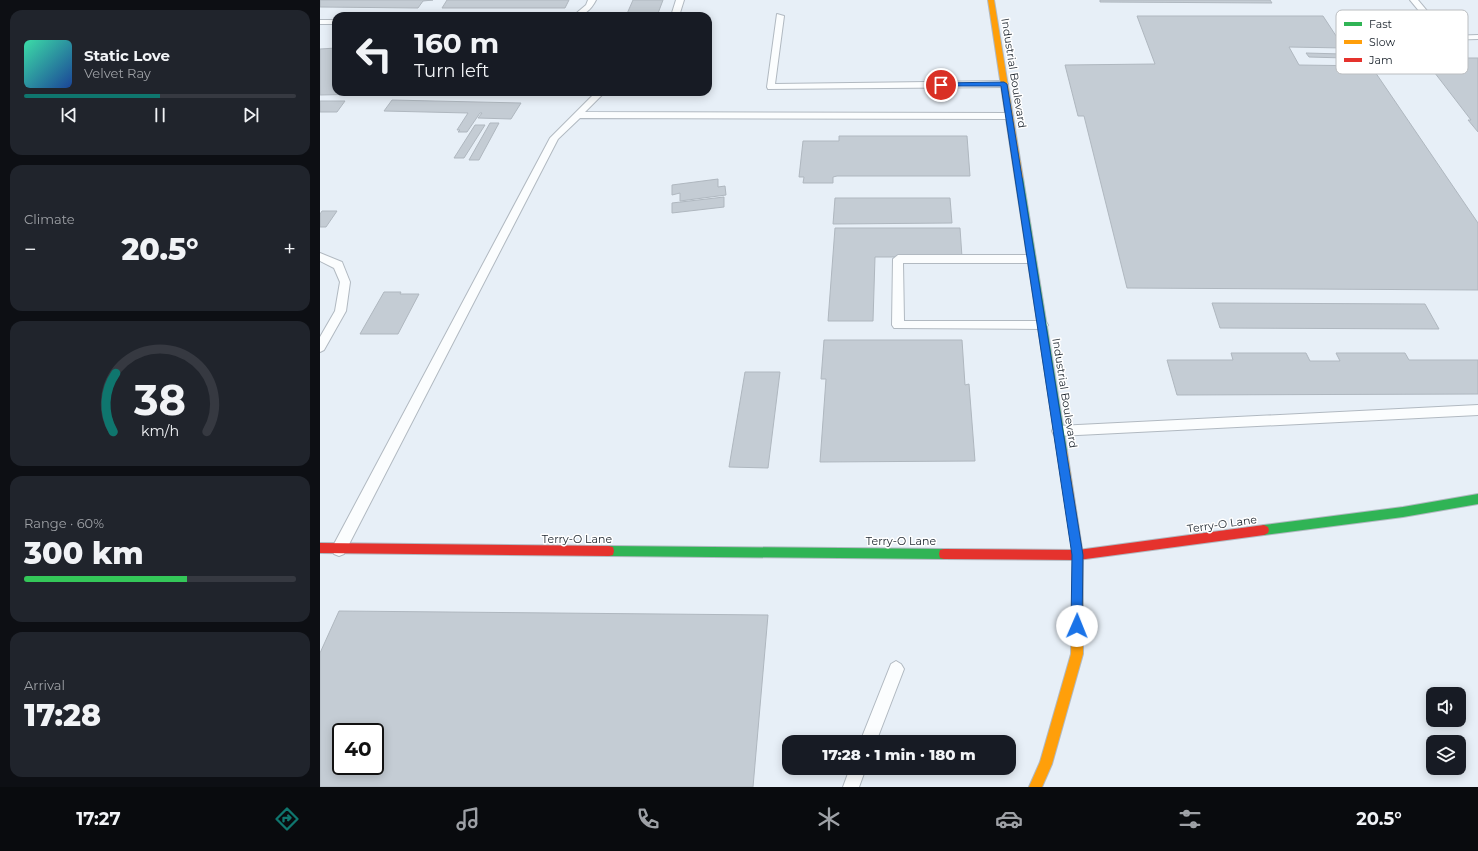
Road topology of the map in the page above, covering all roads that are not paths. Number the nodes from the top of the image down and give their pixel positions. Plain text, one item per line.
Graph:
1 (592, 0) edge
2 (680, 0) edge
3 (991, 0) edge
4 (1414, 0) edge
5 (1422, 10) edge
6 (582, 12) edge
7 (676, 12) edge
8 (780, 16) dead end
9 (320, 22) edge
10 (332, 22) edge
11 (1468, 37) edge
12 (1478, 37) edge
13 (1004, 84) junction
14 (597, 96) edge
15 (579, 115) junction
16 (1009, 116) junction
17 (320, 257) edge
18 (1032, 259) junction
19 (1042, 325) junction
20 (320, 347) edge
21 (1478, 410) edge
22 (1058, 430) junction
23 (1478, 499) edge
24 (320, 548) edge
25 (339, 549) junction
26 (1078, 555) junction
27 (896, 669) dead end
28 (871, 735) edge
29 (855, 775) edge
30 (851, 787) edge
31 (1035, 787) edge

1 - 6 lane
2 - 7 lane
3 - 13 street, Industrial Boulevard
4 - 5 lane
8 - 13 lane
9 - 10 lane
11 - 12 lane
13 - 16 street, Industrial Boulevard
14 - 15 lane
15 - 16 lane
15 - 25 lane
16 - 18 street, Industrial Boulevard
17 - 20 lane
18 - 19 street, Industrial Boulevard
18 - 19 lane
19 - 22 street, Industrial Boulevard
21 - 22 lane
22 - 26 street, Industrial Boulevard
23 - 26 street, Terry-O Lane
24 - 25 street, Terry-O Lane
25 - 26 street, Terry-O Lane
26 - 31 street, Industrial Boulevard
27 - 28 lane
29 - 30 lane

